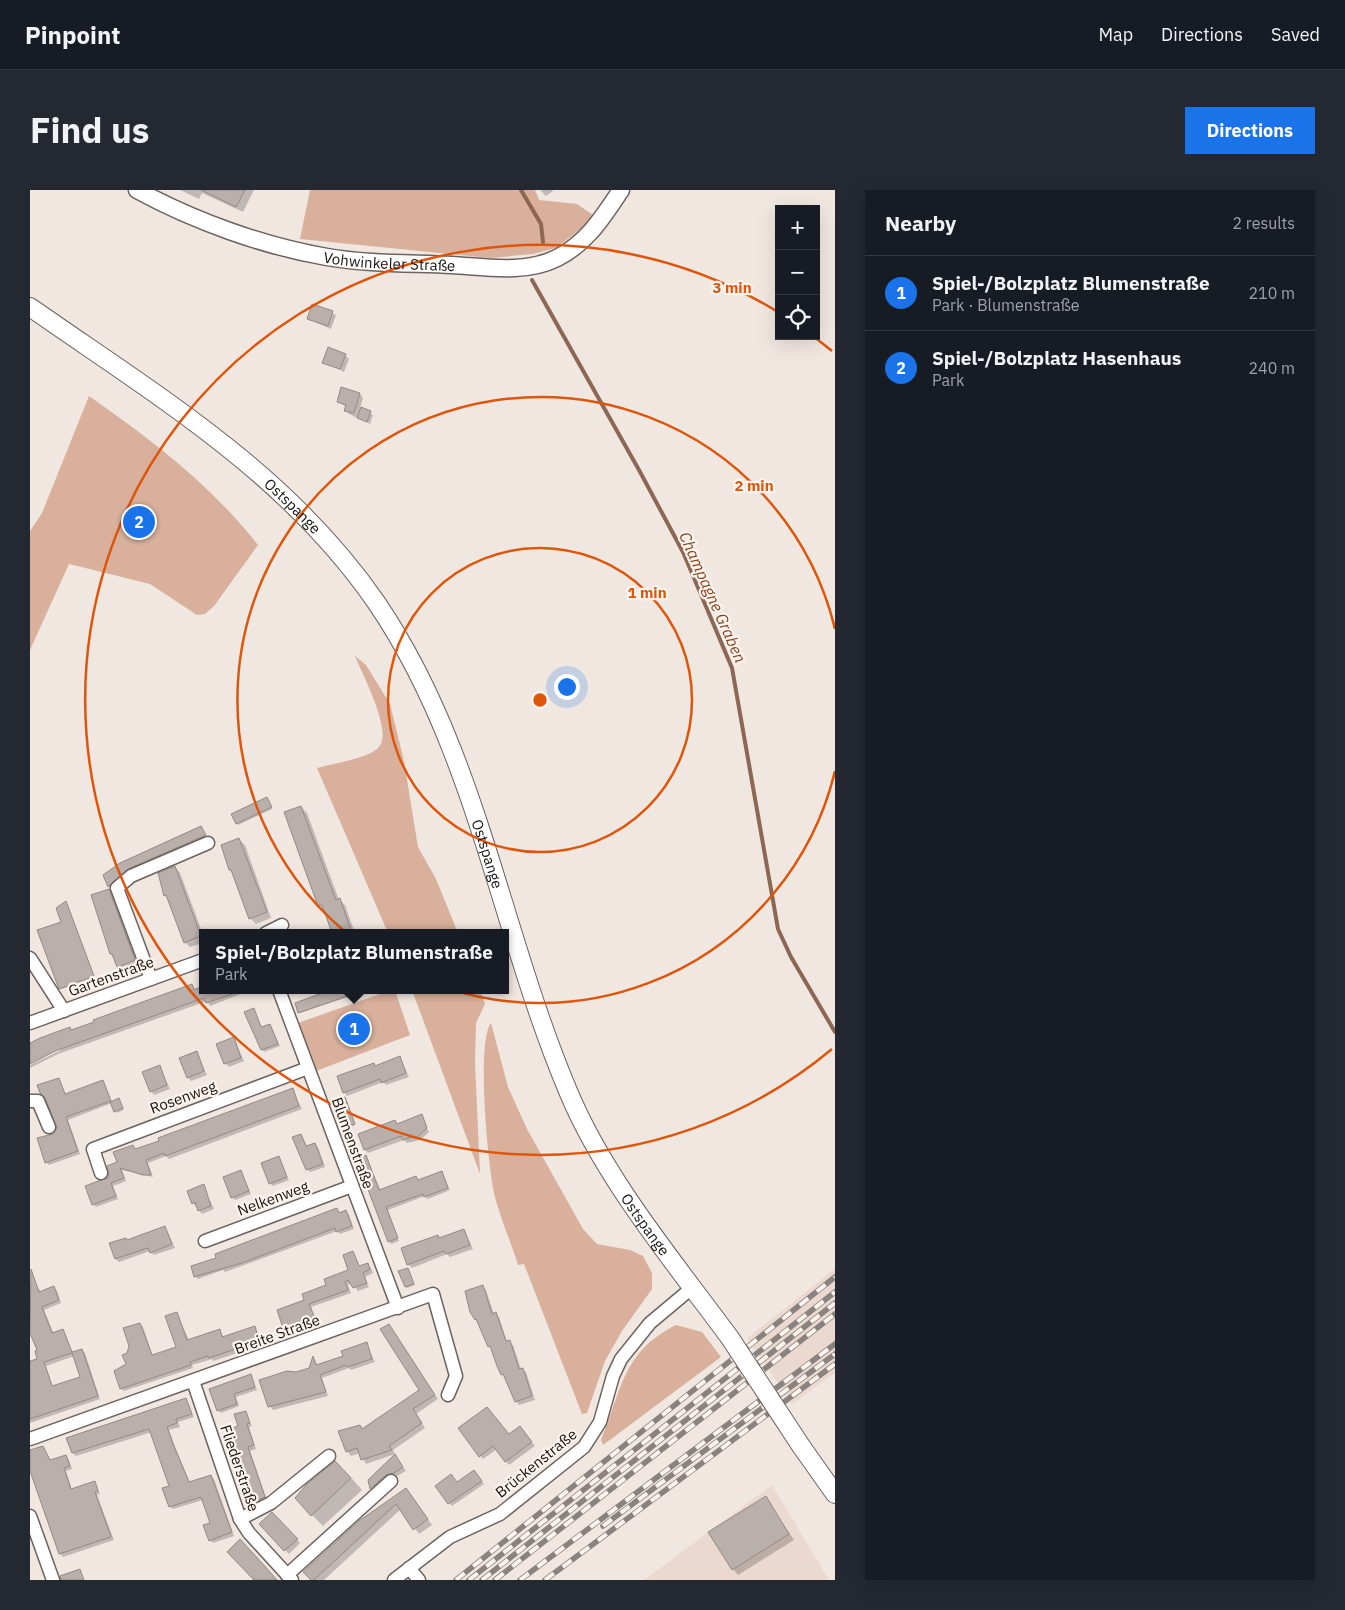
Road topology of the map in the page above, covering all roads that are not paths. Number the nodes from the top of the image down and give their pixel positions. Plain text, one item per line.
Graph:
1 (137, 190) edge
2 (621, 190) edge
3 (30, 307) edge
4 (208, 843) dead end
5 (282, 926) dead end
6 (275, 929) edge
7 (30, 958) edge
8 (199, 961) edge
9 (151, 979) junction
10 (280, 994) edge
11 (64, 1011) junction
12 (30, 1023) edge
13 (308, 1068) junction
14 (30, 1101) edge
15 (49, 1127) dead end
16 (100, 1173) dead end
17 (352, 1186) junction
18 (204, 1241) dead end
19 (693, 1287) junction
20 (398, 1308) junction
21 (193, 1381) junction
22 (448, 1395) dead end
23 (30, 1440) edge
24 (329, 1456) dead end
25 (391, 1481) dead end
26 (835, 1494) edge
27 (30, 1516) edge
28 (240, 1519) junction
29 (409, 1568) junction
30 (289, 1577) edge
31 (53, 1580) edge
32 (394, 1580) edge
33 (419, 1580) edge

1 - 2 street, Vohwinkeler Straße
3 - 19 main road, Ostspange
4 - 9 street
5 - 6 street
7 - 11 street
8 - 9 street, Gartenstraße
9 - 11 street, Gartenstraße
10 - 13 street, Blumenstraße
11 - 12 street, Gartenstraße
13 - 16 street, Rosenweg
13 - 17 street, Blumenstraße
14 - 15 street
17 - 18 street, Nelkenweg
17 - 20 street, Blumenstraße
19 - 26 main road, Ostspange, bridge
19 - 29 street, Brückenstraße
20 - 21 street, Breite Straße
20 - 22 street, Breite Straße
21 - 23 street, Breite Straße
21 - 28 street, Fliederstraße
24 - 28 street
25 - 30 street
27 - 31 street
28 - 30 street, Fliederstraße
29 - 32 street, Brückenstraße
29 - 33 street

